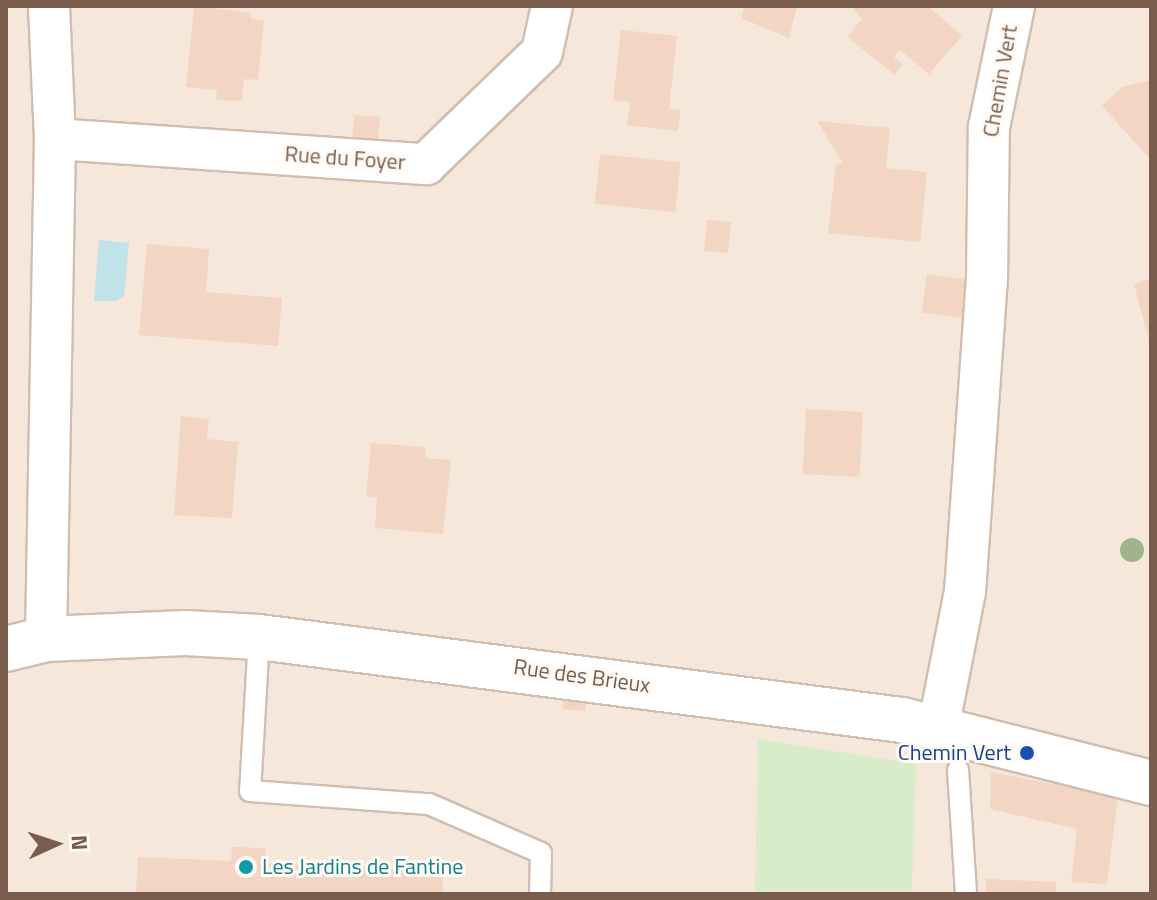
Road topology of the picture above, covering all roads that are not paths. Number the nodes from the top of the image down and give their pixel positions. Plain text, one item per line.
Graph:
1 (49, 6) edge
2 (552, 6) edge
3 (1014, 6) edge
4 (55, 139) junction
5 (259, 637) junction
6 (26, 644) edge
7 (938, 729) junction
8 (958, 770) dead end
9 (1151, 783) edge
10 (540, 894) edge
11 (966, 894) edge

1 - 4 street
2 - 4 street, Rue du Foyer
3 - 7 street, Chemin Vert
4 - 6 street
5 - 6 street, Rue des Brieux
5 - 7 street, Rue des Brieux
5 - 10 lane
7 - 9 street, Rue des Brieux
8 - 11 lane

